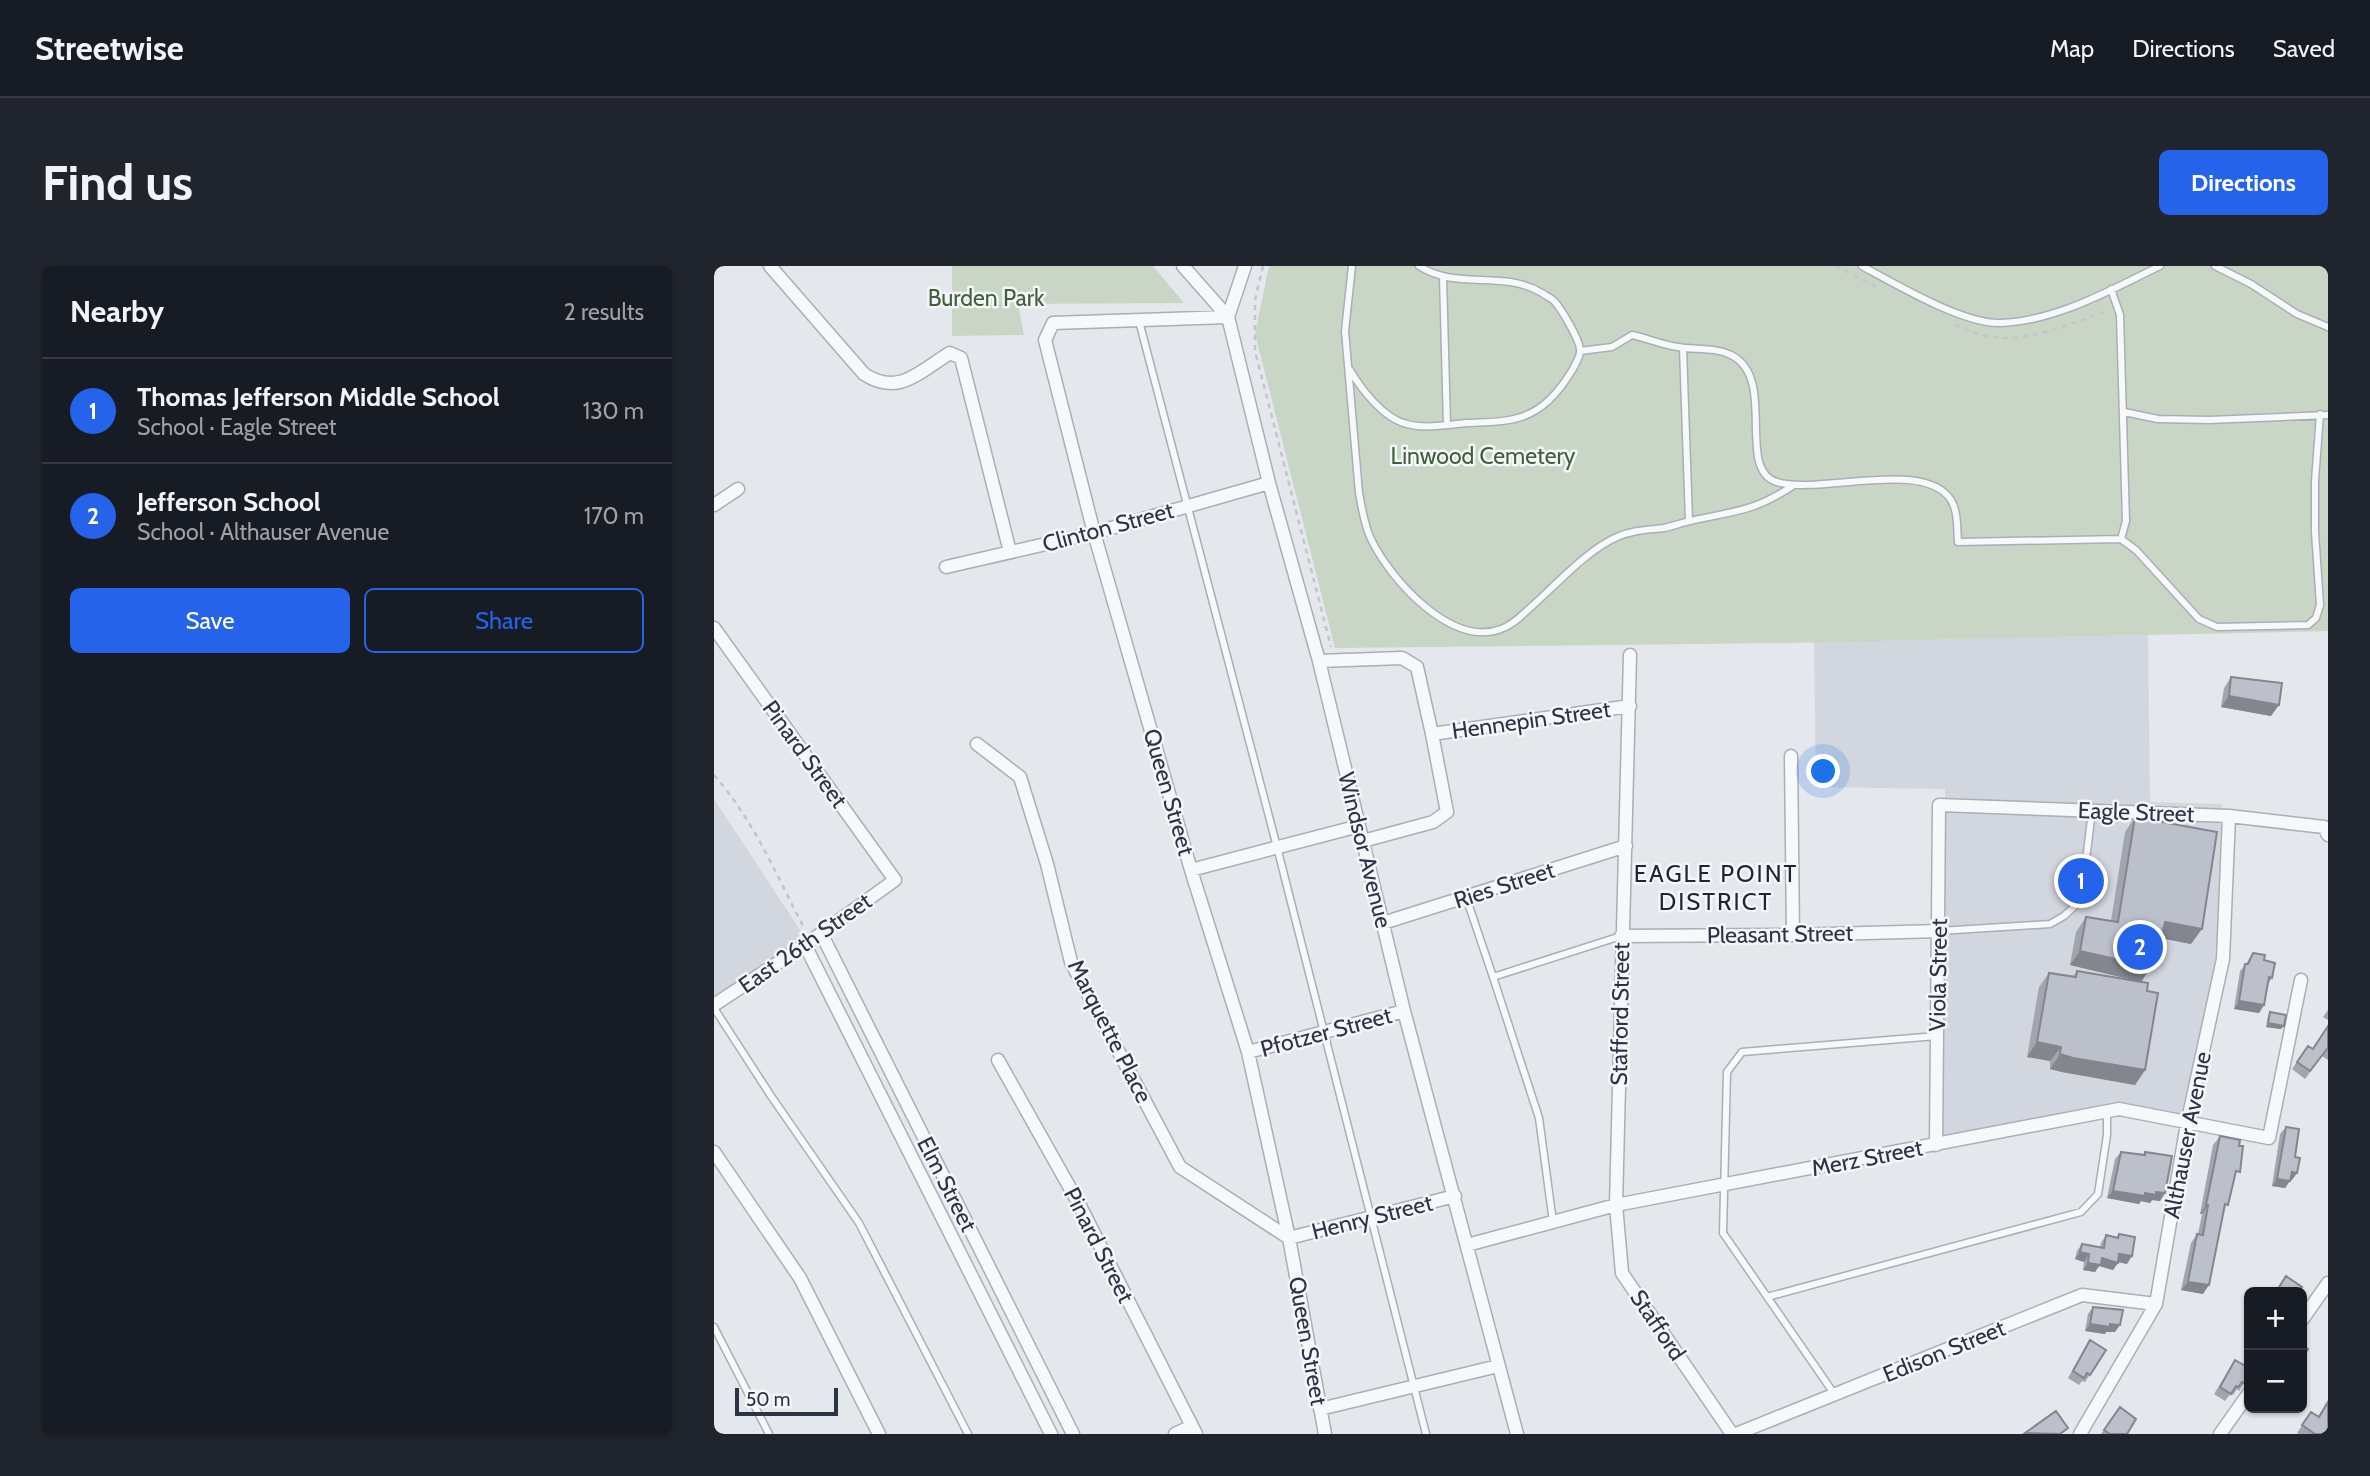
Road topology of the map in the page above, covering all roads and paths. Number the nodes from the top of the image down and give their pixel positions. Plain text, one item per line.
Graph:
1 (770, 266) edge
2 (1183, 266) edge
3 (1245, 266) edge
4 (1263, 266) edge
5 (1352, 266) edge
6 (1419, 266) edge
7 (1862, 266) edge
8 (2161, 266) edge
9 (2215, 266) edge
10 (1443, 277) junction
11 (2111, 289) junction
12 (1228, 317) junction
13 (1139, 320) junction
14 (2328, 327) edge
15 (1684, 348) junction
16 (1580, 351) junction
17 (1348, 364) junction
18 (2124, 412) junction
19 (2320, 414) junction
20 (2328, 415) edge
21 (1447, 425) junction
22 (1269, 483) junction
23 (1794, 485) junction
24 (738, 489) dead end
25 (714, 505) edge
26 (1188, 506) junction
27 (1689, 521) junction
28 (1094, 533) junction
29 (2121, 539) junction
30 (1010, 552) junction
31 (946, 567) dead end
32 (714, 628) edge
33 (1630, 655) dead end
34 (1335, 660) junction
35 (1320, 661) junction
36 (1630, 706) junction
37 (1433, 734) junction
38 (977, 744) dead end
39 (1791, 756) dead end
40 (1939, 805) joint
41 (2092, 811) junction
42 (2228, 816) junction
43 (1359, 826) junction
44 (2327, 830) edge
45 (1363, 841) junction
46 (1626, 846) junction
47 (1277, 847) junction
48 (1191, 870) junction
49 (895, 880) joint
50 (1466, 897) junction
51 (1383, 923) junction
52 (1939, 930) junction
53 (821, 933) junction
54 (1793, 935) junction
55 (1622, 936) junction
56 (805, 945) junction
57 (1493, 977) junction
58 (2301, 980) dead end
59 (714, 1007) edge
60 (1404, 1011) junction
61 (1323, 1032) junction
62 (1937, 1036) junction
63 (1248, 1052) junction
64 (998, 1060) dead end
65 (2107, 1112) junction
66 (2187, 1124) junction
67 (1936, 1145) junction
68 (714, 1152) edge
69 (1723, 1185) junction
70 (1455, 1196) junction
71 (1616, 1205) junction
72 (1371, 1217) junction
73 (1553, 1222) junction
74 (1289, 1238) junction
75 (1467, 1245) junction
76 (2328, 1283) edge
77 (1767, 1297) junction
78 (2156, 1304) junction
79 (2307, 1313) edge
80 (714, 1327) edge
81 (1497, 1366) junction
82 (1415, 1386) junction
83 (1835, 1395) junction
84 (2244, 1400) edge
85 (1320, 1409) junction
86 (1194, 1430) edge
87 (769, 1434) edge
88 (879, 1434) edge
89 (968, 1434) edge
90 (1051, 1434) edge
91 (1073, 1434) edge
92 (1175, 1434) edge
93 (1325, 1434) edge
94 (1426, 1434) edge
95 (1517, 1434) edge
96 (1734, 1434) edge
97 (2080, 1434) edge
98 (2220, 1434) edge

1 - 30 street
2 - 12 street
3 - 12 street
4 - 34 path
5 - 17 lane
6 - 10 lane
7 - 11 lane
8 - 11 lane
9 - 14 lane
10 - 16 lane
10 - 21 lane
11 - 18 lane
12 - 13 street, Queen Street
12 - 22 street, Windsor Avenue
13 - 26 lane
13 - 28 street, Queen Street
15 - 16 lane
15 - 23 lane
15 - 27 lane
16 - 21 lane
17 - 21 lane
17 - 27 lane
18 - 19 lane
18 - 29 lane
19 - 20 lane
19 - 29 lane
22 - 26 street, Clinton Street
22 - 35 street, Windsor Avenue
23 - 27 lane
23 - 29 lane
24 - 25 street
26 - 28 street, Clinton Street
26 - 47 lane
28 - 30 street, Clinton Street
28 - 48 street, Queen Street
30 - 31 street, Clinton Street
32 - 49 street, Pinard Street
33 - 36 street, Stafford Street
34 - 35 street, Hennepin Street
34 - 37 street, Hennepin Street
35 - 43 street, Windsor Avenue
36 - 37 street, Hennepin Street
36 - 46 street, Stafford Street
37 - 45 street
38 - 74 street, Marquette Place
39 - 54 street
40 - 41 street, Eagle Street
40 - 52 street, Viola Street
41 - 42 street, Eagle Street
41 - 52 lane
42 - 44 street, Eagle Street
42 - 66 street, Althauser Avenue
43 - 45 street, Windsor Avenue
43 - 47 street
45 - 51 street, Windsor Avenue
46 - 50 street, Ries Street
46 - 55 street, Stafford Street
47 - 48 street
47 - 61 lane
48 - 63 street, Queen Street
49 - 53 street, East 26th Street
50 - 51 street, Ries Street
50 - 57 lane
51 - 60 street, Windsor Avenue
52 - 54 street, Pleasant Street
52 - 62 street, Viola Street
53 - 56 street, East 26th Street
53 - 91 street, Elm Street
54 - 55 street, Pleasant Street
55 - 57 lane
55 - 71 street, Stafford Street
56 - 59 street, East 26th Street
56 - 90 street, Elm Street
57 - 73 lane
58 - 66 street, Merz Street
59 - 89 lane
60 - 61 street, Pfotzer Street
60 - 70 street, Windsor Avenue
61 - 63 street, Pfotzer Street
61 - 72 lane
62 - 67 street, Viola Street
62 - 69 lane
63 - 74 street, Queen Street
64 - 86 street, Pinard Street
65 - 66 street, Merz Street
65 - 67 street, Merz Street
65 - 77 lane
66 - 78 street, Althauser Avenue
67 - 69 street, Merz Street
68 - 88 street
69 - 71 street, Merz Street
69 - 77 lane
70 - 72 street, Henry Street
70 - 75 street, Windsor Avenue
71 - 73 street, Merz Street
71 - 96 street, Stafford
72 - 74 street, Henry Street
72 - 82 lane
73 - 75 street, Merz Street
74 - 85 street, Queen Street
75 - 81 street, Windsor Avenue
76 - 79 street
77 - 83 lane
78 - 83 street, Edison Street
78 - 97 street, Althauser Avenue
80 - 87 lane
81 - 82 street
81 - 95 street, Windsor Avenue
82 - 85 street
82 - 94 lane
83 - 96 street, Edison Street
84 - 98 street
85 - 93 street, Queen Street
86 - 92 street

